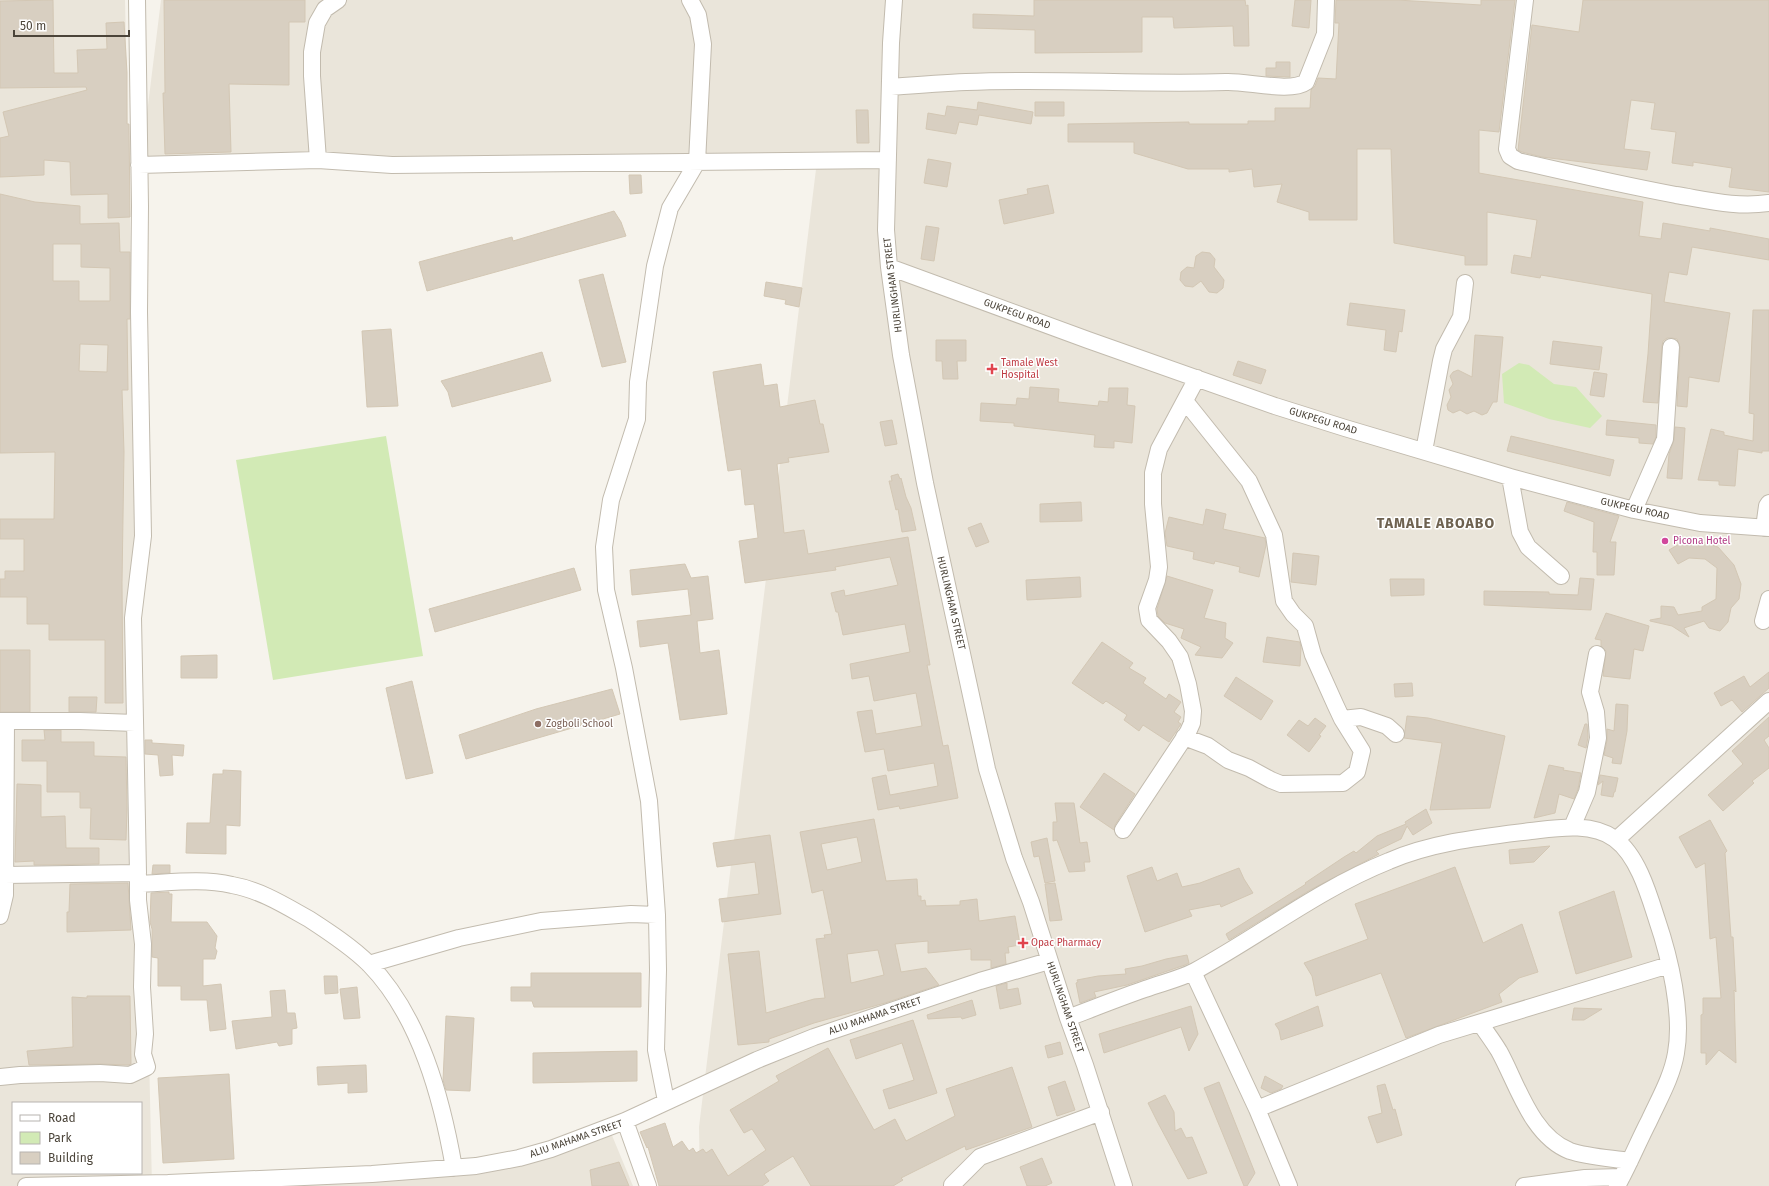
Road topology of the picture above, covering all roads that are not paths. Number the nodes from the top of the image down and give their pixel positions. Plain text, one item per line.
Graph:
1 (136, 0) edge
2 (338, 0) edge
3 (690, 0) edge
4 (894, 0) edge
5 (1326, 0) edge
6 (1525, 0) edge
7 (891, 87) junction
8 (318, 160) junction
9 (888, 160) junction
10 (697, 162) junction
11 (139, 165) junction
12 (1769, 203) edge
13 (889, 267) junction
14 (1465, 283) dead end
15 (1671, 347) dead end
16 (1197, 378) junction
17 (1185, 401) junction
18 (1424, 451) junction
19 (1510, 477) junction
20 (1769, 503) edge
21 (1634, 510) junction
22 (1766, 528) edge
23 (1560, 576) dead end
24 (1769, 599) edge
25 (1763, 621) dead end
26 (1596, 654) dead end
27 (1769, 701) edge
28 (1342, 719) junction
29 (3, 721) edge
30 (135, 723) junction
31 (1396, 734) dead end
32 (1184, 737) junction
33 (1572, 827) junction
34 (1123, 830) dead end
35 (1616, 840) junction
36 (5, 874) junction
37 (138, 879) junction
38 (657, 915) junction
39 (0, 916) edge
40 (1049, 961) junction
41 (369, 964) junction
42 (1669, 965) junction
43 (1193, 972) junction
44 (1068, 1018) junction
45 (1480, 1023) junction
46 (0, 1077) edge
47 (666, 1101) junction
48 (1257, 1109) junction
49 (1101, 1112) junction
50 (625, 1121) junction
51 (1630, 1161) junction
52 (454, 1168) junction
53 (1619, 1182) edge
54 (952, 1185) edge
55 (26, 1186) edge
56 (648, 1186) edge
57 (1124, 1186) edge
58 (1289, 1186) edge
59 (1524, 1186) edge

1 - 11 street
2 - 8 street
3 - 10 street
4 - 7 street, HURLINGHAM STREET
5 - 7 street
6 - 12 street
7 - 9 street, HURLINGHAM STREET
8 - 10 street
8 - 11 street
9 - 10 street
9 - 13 street, HURLINGHAM STREET
10 - 38 street
11 - 30 street
13 - 16 street, GUKPEGU ROAD
13 - 40 street, HURLINGHAM STREET
14 - 18 street
15 - 21 street
16 - 17 street
16 - 18 street, GUKPEGU ROAD
17 - 28 street
17 - 32 street
18 - 19 street, GUKPEGU ROAD
19 - 21 street, GUKPEGU ROAD
19 - 23 street
20 - 22 street
21 - 22 street, GUKPEGU ROAD
24 - 25 street
26 - 33 street
27 - 35 street
28 - 31 street
28 - 32 street
29 - 30 street
29 - 36 street
30 - 37 street
32 - 34 street
33 - 35 street
33 - 43 street
35 - 42 street
36 - 37 street
36 - 39 street
37 - 41 street
37 - 46 street
38 - 41 street
38 - 47 street
40 - 44 street, HURLINGHAM STREET
40 - 47 street, ALIU MAHAMA STREET
41 - 52 street
42 - 45 street
42 - 51 street
43 - 44 street
43 - 48 street
44 - 49 street, HURLINGHAM STREET
45 - 48 street
45 - 51 street
47 - 50 street, ALIU MAHAMA STREET
48 - 58 street
49 - 54 street
49 - 57 street, HURLINGHAM STREET
50 - 52 street, ALIU MAHAMA STREET
50 - 56 street
51 - 53 street
52 - 55 street, ALIU MAHAMA STREET
53 - 59 street

